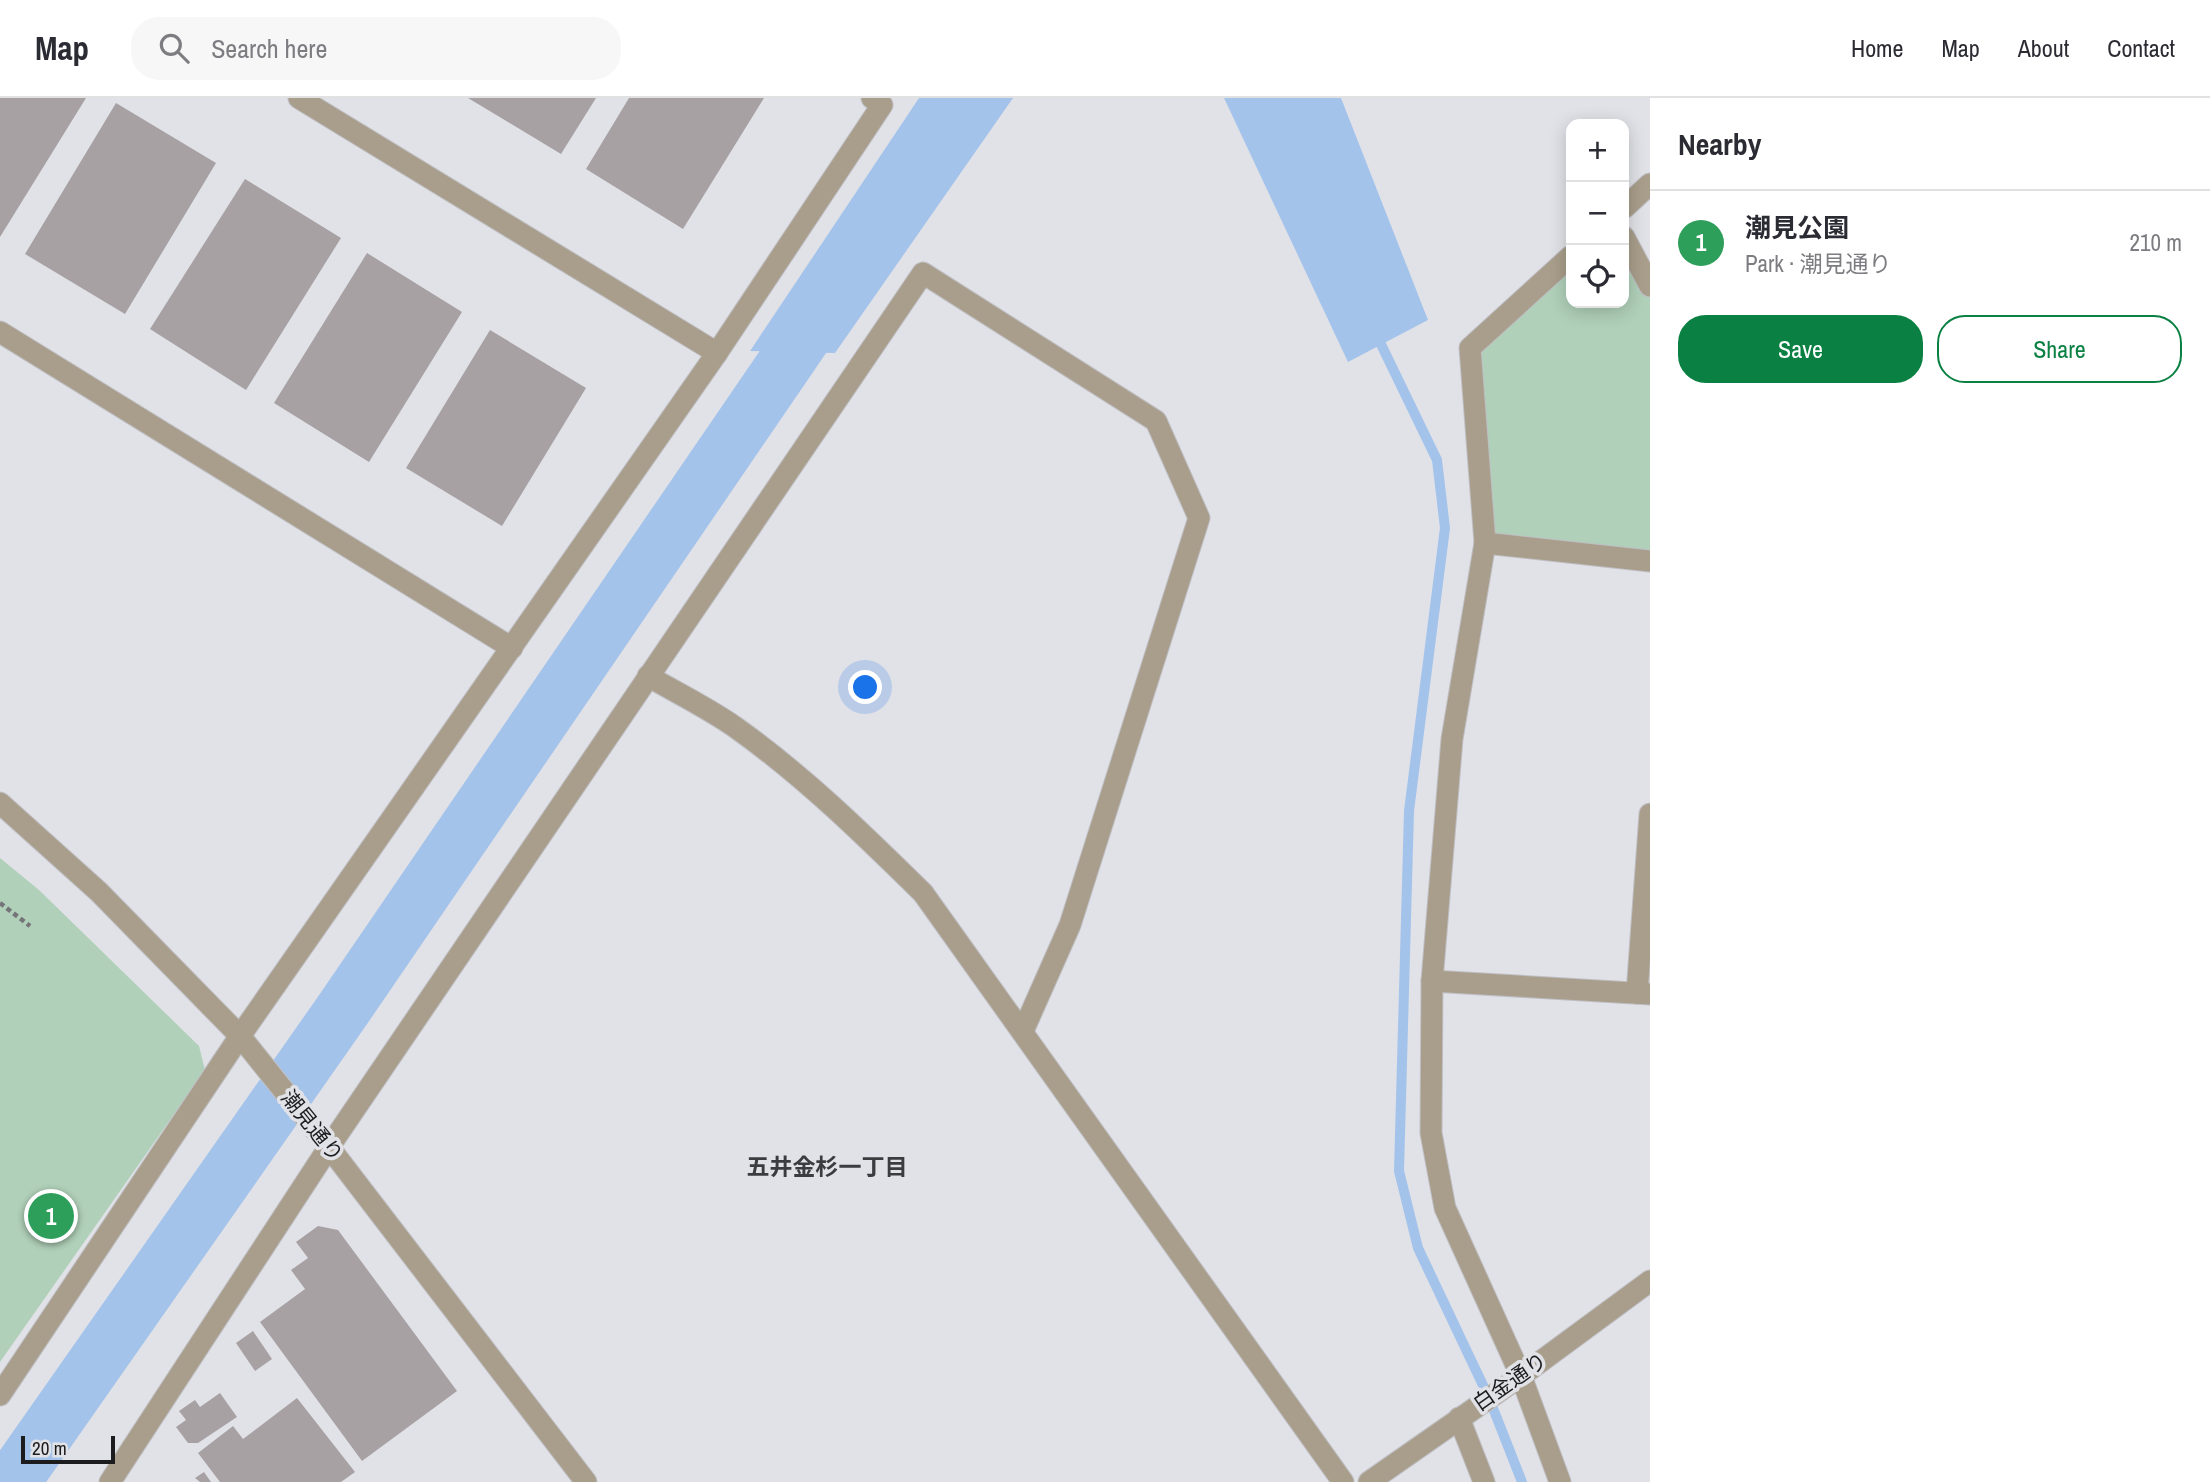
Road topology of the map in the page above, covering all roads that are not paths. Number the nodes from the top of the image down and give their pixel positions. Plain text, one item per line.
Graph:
1 (299, 98) edge
2 (872, 98) edge
3 (1650, 184) edge
4 (1629, 203) edge
5 (1628, 245) edge
6 (1566, 261) edge
7 (1650, 286) edge
8 (0, 332) edge
9 (718, 353) junction
10 (1485, 543) junction
11 (1650, 561) edge
12 (512, 648) junction
13 (648, 676) junction
14 (0, 803) edge
15 (1650, 814) edge
16 (1432, 981) junction
17 (1644, 994) edge
18 (1023, 1031) junction
19 (240, 1037) junction
20 (329, 1147) junction
21 (1650, 1282) edge
22 (1521, 1376) junction
23 (0, 1395) edge
24 (1459, 1418) junction
25 (110, 1482) edge
26 (586, 1482) edge
27 (1343, 1482) edge
28 (1370, 1482) edge
29 (1484, 1482) edge
30 (1560, 1482) edge

1 - 9 street
2 - 9 street
3 - 4 street
5 - 7 street
6 - 10 street
8 - 12 street
9 - 12 street
10 - 11 street
10 - 16 street
12 - 19 street
13 - 18 street
13 - 18 street
13 - 20 street
14 - 19 street, 潮見通り
15 - 17 street
16 - 17 street
16 - 22 street
18 - 27 street
19 - 20 street, 潮見通り
19 - 23 street
20 - 25 street
20 - 26 street, 潮見通り
21 - 22 street, 白金通り
22 - 24 street, 白金通り
22 - 30 street
24 - 28 street, 白金通り
24 - 29 street

